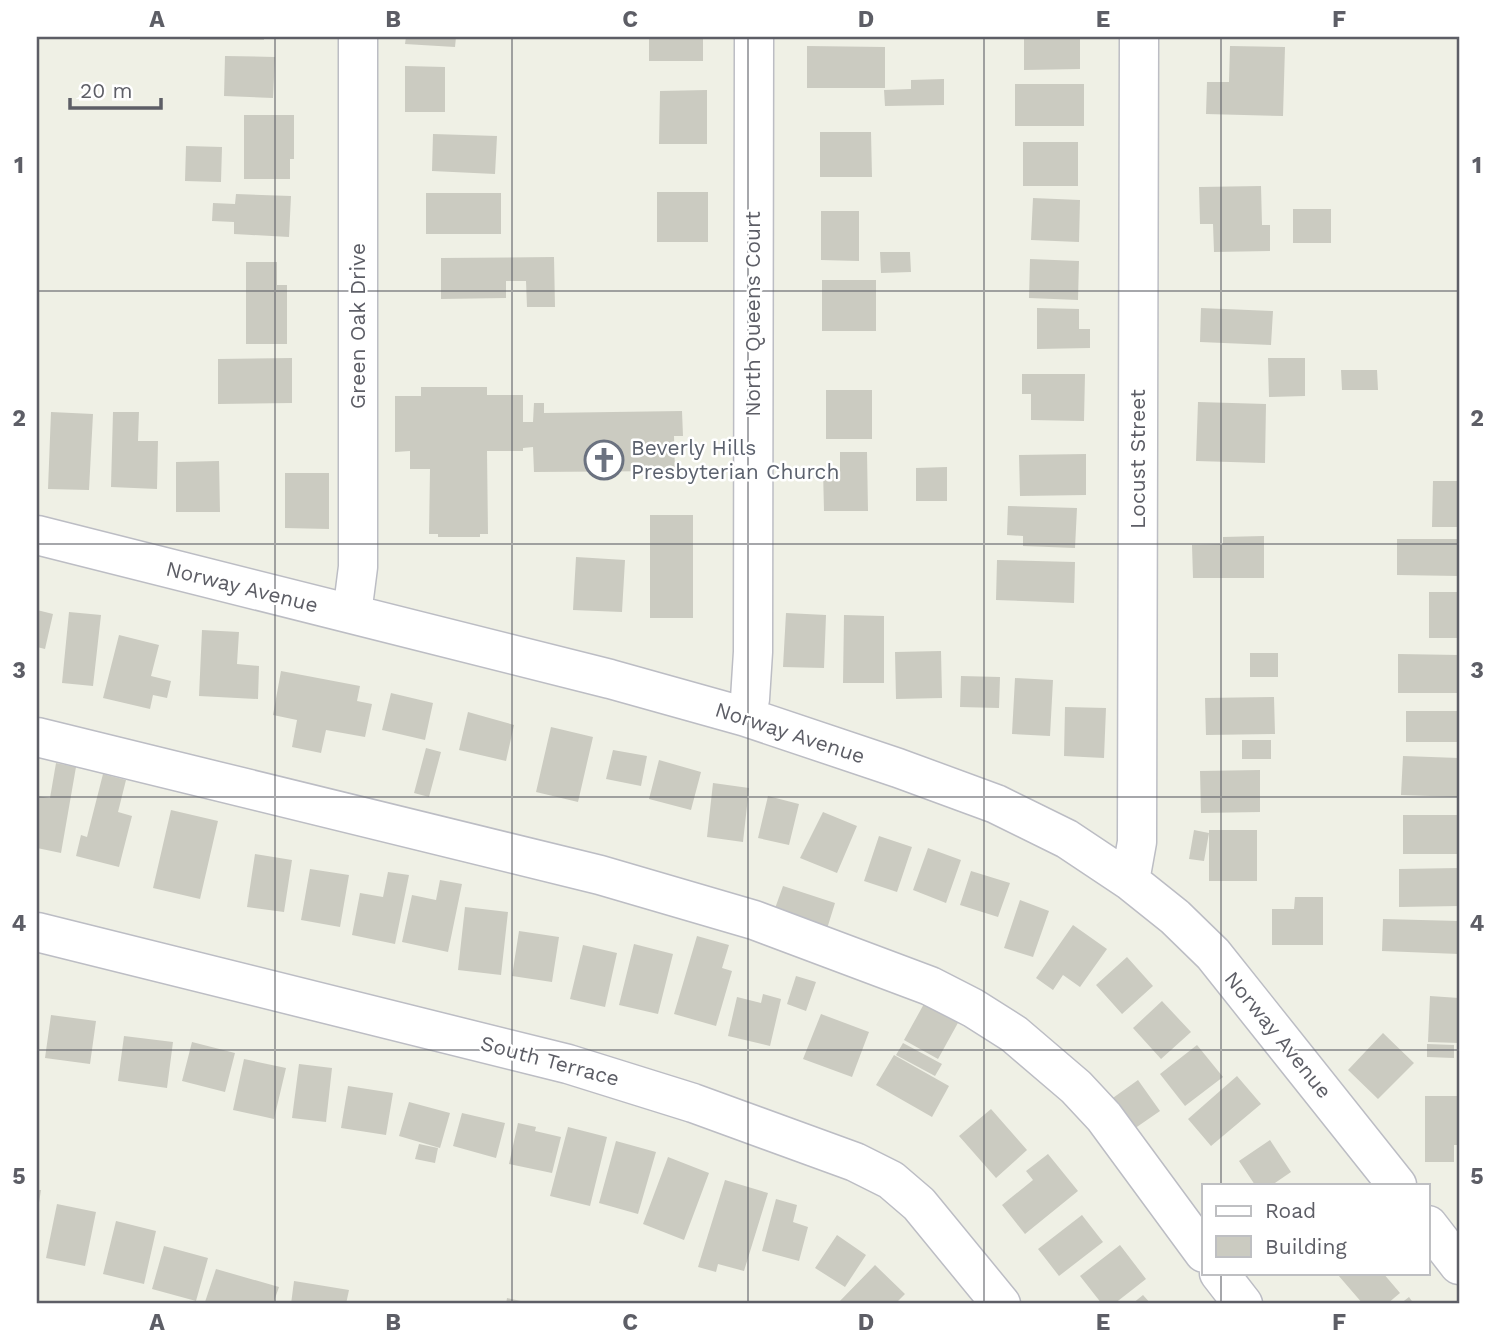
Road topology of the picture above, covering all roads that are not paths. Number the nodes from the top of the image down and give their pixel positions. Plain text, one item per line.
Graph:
1 (358, 37) edge
2 (754, 37) edge
3 (1139, 37) edge
4 (37, 535) edge
5 (352, 614) junction
6 (746, 717) junction
7 (37, 737) edge
8 (1130, 881) junction
9 (37, 932) edge
10 (1396, 1184) edge
11 (1430, 1228) edge
12 (1202, 1250) edge
13 (1459, 1265) edge
14 (1220, 1274) edge
15 (1001, 1304) edge
16 (1243, 1304) edge

1 - 5 street, Green Oak Drive
2 - 6 street, North Queens Court
3 - 8 street, Locust Street
4 - 5 street, Norway Avenue
5 - 6 street, Norway Avenue
6 - 8 street, Norway Avenue
7 - 12 street
8 - 10 street, Norway Avenue
9 - 15 street, South Terrace
11 - 13 street
14 - 16 street

